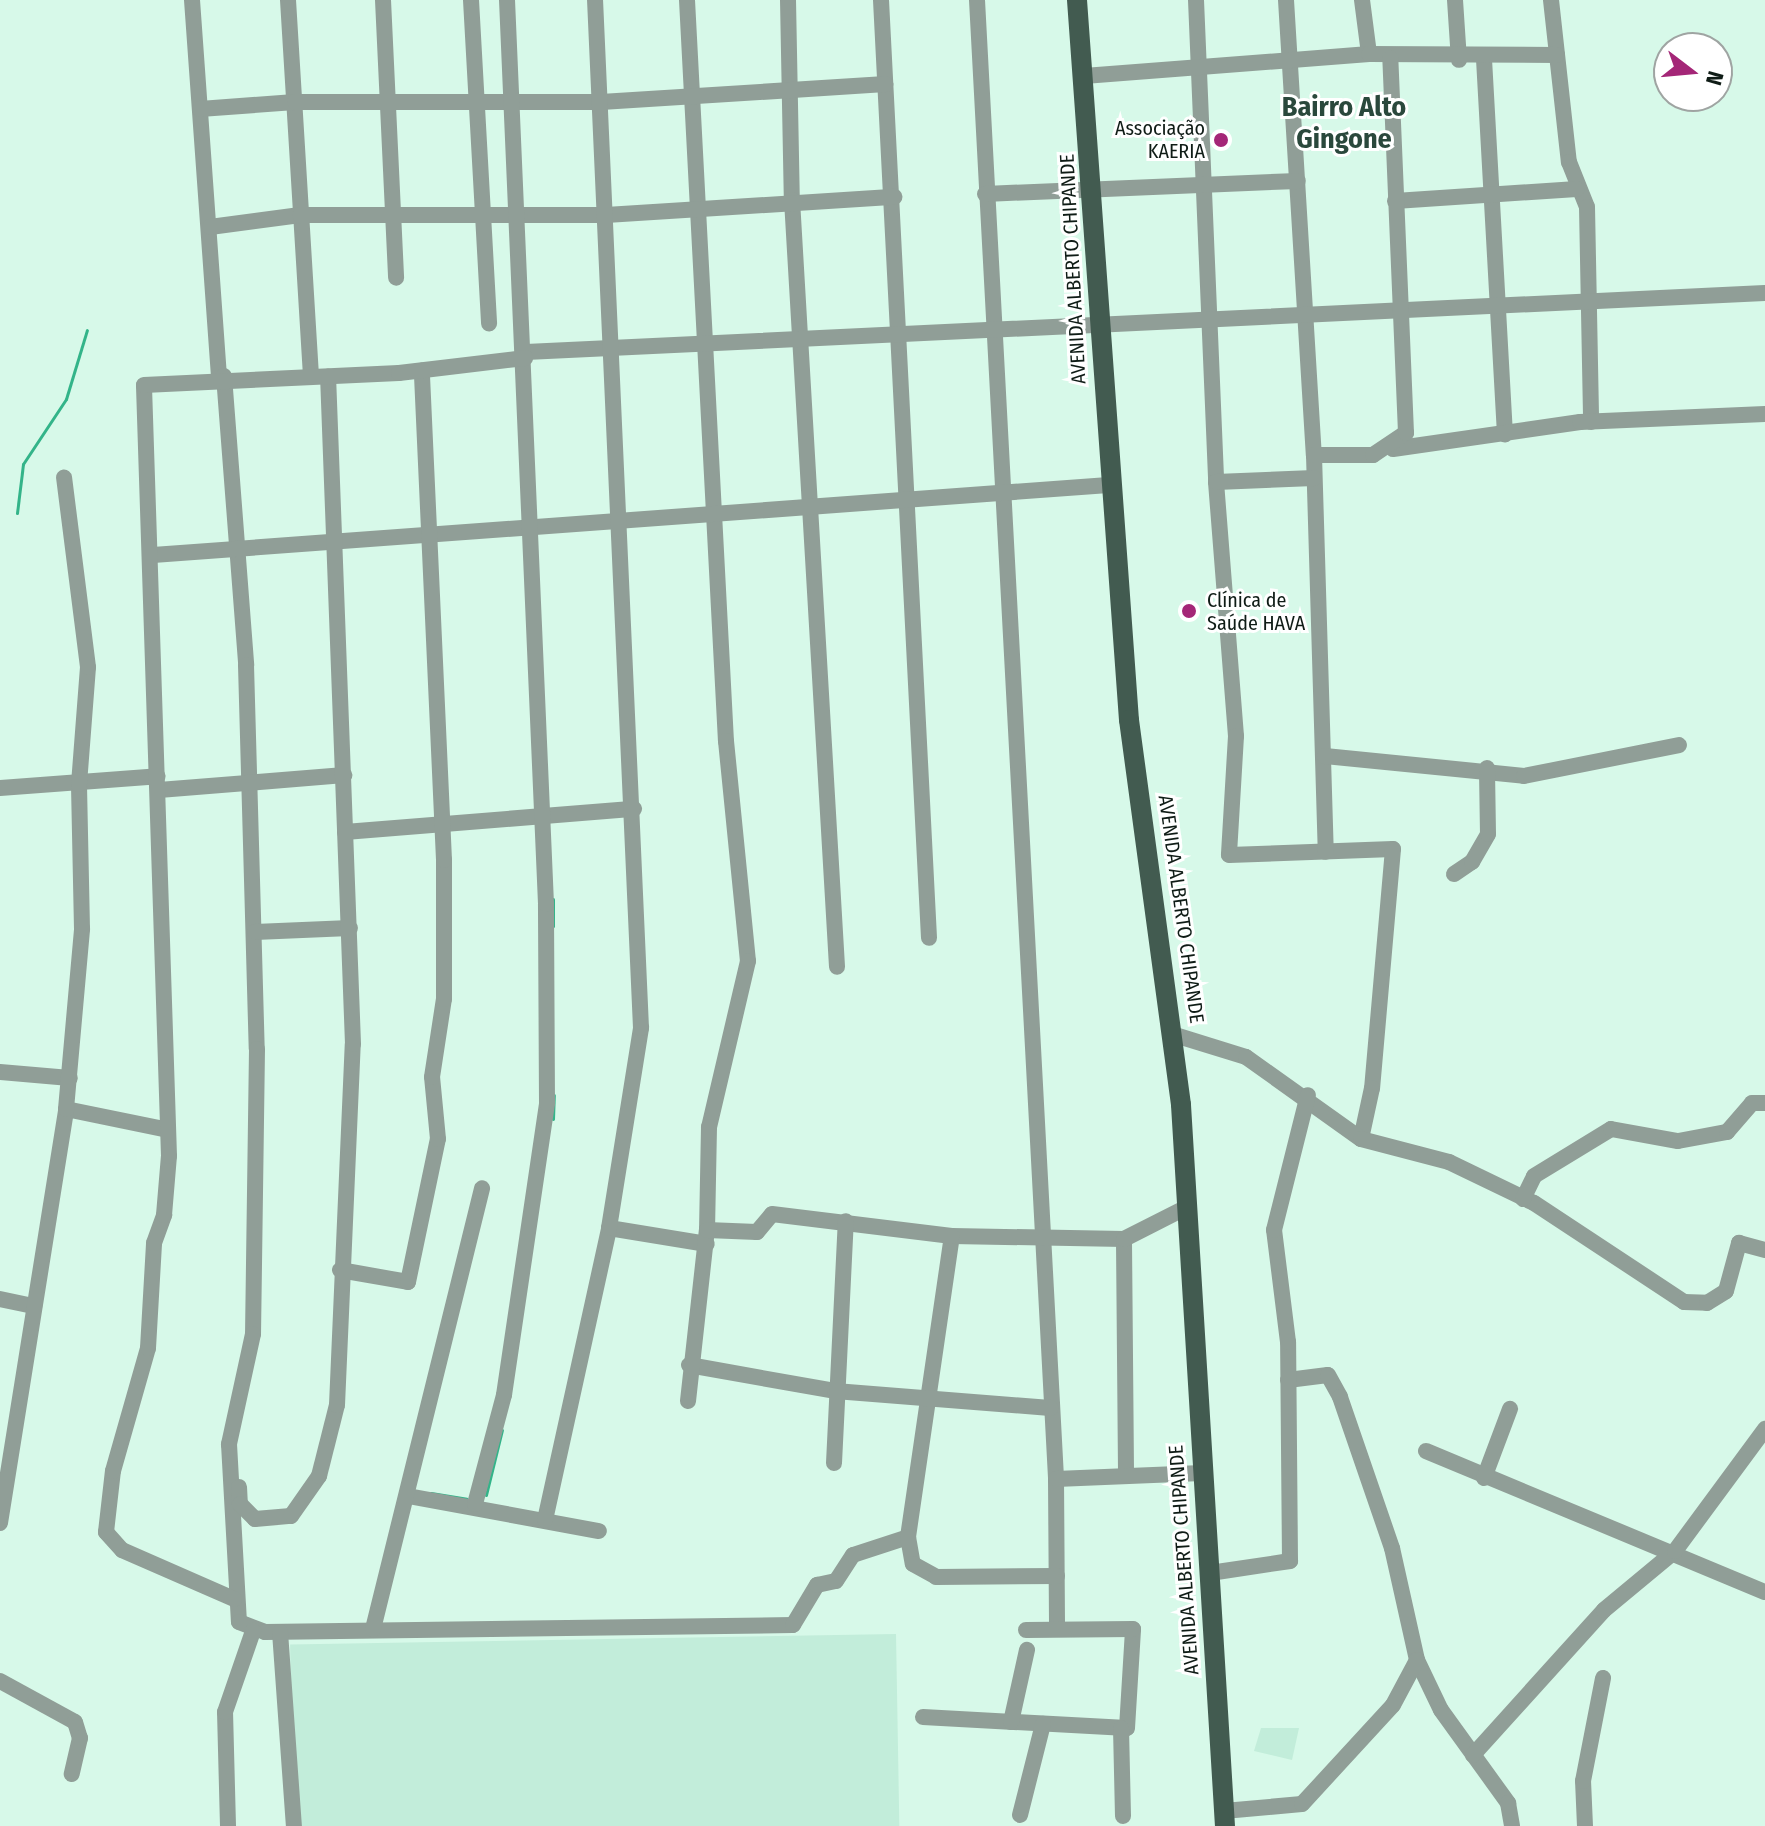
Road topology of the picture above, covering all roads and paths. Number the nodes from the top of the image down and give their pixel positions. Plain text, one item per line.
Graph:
1 (192, 0) edge
2 (288, 0) edge
3 (383, 0) edge
4 (471, 0) edge
5 (507, 0) edge
6 (595, 0) edge
7 (687, 0) edge
8 (788, 0) edge
9 (881, 0) edge
10 (977, 0) edge
11 (1077, 0) edge
12 (1196, 0) edge
13 (1286, 0) edge
14 (1362, 0) edge
15 (1455, 0) edge
16 (1551, 0) edge
17 (1369, 54) junction
18 (1557, 55) junction
19 (1390, 58) junction
20 (1484, 59) junction
21 (1459, 60) junction
22 (1293, 65) junction
23 (1201, 69) junction
24 (1084, 76) junction
25 (885, 84) junction
26 (788, 91) junction
27 (693, 98) junction
28 (295, 102) junction
29 (512, 102) junction
30 (601, 102) junction
31 (389, 104) junction
32 (475, 105) junction
33 (200, 109) junction
34 (1206, 180) junction
35 (1298, 181) junction
36 (1093, 188) junction
37 (1577, 189) junction
38 (985, 194) junction
39 (1491, 195) junction
40 (894, 197) junction
41 (792, 200) junction
42 (1395, 201) junction
43 (702, 206) junction
44 (481, 214) junction
45 (300, 215) junction
46 (606, 215) junction
47 (518, 216) junction
48 (394, 217) junction
49 (210, 227) junction
50 (396, 278) dead end
51 (1765, 293) edge
52 (1590, 304) junction
53 (1495, 308) junction
54 (1403, 313) junction
55 (1306, 318) junction
56 (489, 323) dead end
57 (1209, 323) junction
58 (1101, 325) junction
59 (902, 333) junction
60 (993, 335) junction
61 (803, 340) junction
62 (706, 344) junction
63 (611, 347) junction
64 (525, 355) junction
65 (422, 370) junction
66 (311, 375) junction
67 (328, 376) junction
68 (221, 377) junction
69 (1765, 414) edge
70 (1591, 422) junction
71 (1505, 434) junction
72 (1391, 449) junction
73 (1314, 455) junction
74 (64, 478) dead end
75 (1314, 478) junction
76 (1216, 482) junction
77 (1108, 485) junction
78 (1005, 494) junction
79 (909, 499) junction
80 (811, 505) junction
81 (716, 512) junction
82 (620, 519) junction
83 (530, 526) junction
84 (428, 535) junction
85 (337, 542) junction
86 (239, 548) junction
87 (153, 555) junction
88 (1679, 745) dead end
89 (1325, 756) junction
90 (1487, 768) junction
91 (344, 775) junction
92 (158, 783) junction
93 (79, 784) junction
94 (251, 785) junction
95 (0, 788) edge
96 (634, 809) junction
97 (542, 819) junction
98 (442, 827) junction
99 (345, 832) junction
100 (1326, 852) junction
101 (1454, 874) dead end
102 (350, 928) junction
103 (255, 932) junction
104 (929, 938) dead end
105 (837, 967) dead end
106 (1175, 1035) junction
107 (0, 1072) edge
108 (70, 1078) junction
109 (1308, 1095) junction
110 (1765, 1103) edge
111 (66, 1109) junction
112 (168, 1130) junction
113 (1361, 1139) junction
114 (482, 1188) dead end
115 (1523, 1199) junction
116 (1187, 1207) junction
117 (846, 1221) junction
118 (609, 1228) junction
119 (952, 1236) junction
120 (707, 1237) junction
121 (1124, 1239) junction
122 (1040, 1241) junction
123 (1765, 1250) edge
124 (340, 1270) junction
125 (0, 1299) edge
126 (34, 1306) junction
127 (689, 1365) junction
128 (1288, 1380) junction
129 (835, 1391) junction
130 (926, 1400) junction
131 (688, 1401) dead end
132 (1050, 1408) junction
133 (1510, 1409) dead end
134 (1765, 1429) edge
135 (1426, 1451) dead end
136 (834, 1463) dead end
137 (230, 1464) junction
138 (1126, 1471) junction
139 (1202, 1473) junction
140 (1484, 1478) junction
141 (1056, 1479) junction
142 (408, 1496) junction
143 (475, 1504) junction
144 (545, 1520) junction
145 (0, 1523) edge
146 (599, 1531) dead end
147 (908, 1537) junction
148 (1675, 1551) junction
149 (1210, 1573) junction
150 (1057, 1576) junction
151 (1764, 1595) edge
152 (234, 1599) junction
153 (1057, 1628) junction
154 (373, 1629) junction
155 (1026, 1630) dead end
156 (253, 1631) junction
157 (280, 1632) junction
158 (1027, 1650) dead end
159 (1417, 1660) junction
160 (1603, 1678) dead end
161 (0, 1681) edge
162 (923, 1717) dead end
163 (1011, 1722) junction
164 (1043, 1724) junction
165 (1121, 1728) junction
166 (1473, 1755) junction
167 (72, 1774) dead end
168 (1020, 1815) dead end
169 (1123, 1816) dead end
170 (1224, 1818) edge
171 (228, 1826) edge
172 (294, 1826) edge
173 (1512, 1826) edge
174 (1585, 1826) edge

1 - 33 street
2 - 28 street
3 - 31 street
4 - 32 street
5 - 29 street
6 - 30 street
7 - 27 street
8 - 26 street
9 - 25 street
10 - 38 street
11 - 24 main road, AVENIDA ALBERTO CHIPANDE
12 - 23 street
13 - 22 street
14 - 17 street
15 - 21 street
16 - 18 street
17 - 19 street
17 - 22 street
18 - 20 street
18 - 37 street
19 - 21 street
19 - 42 street
20 - 21 street
20 - 39 street
22 - 23 street
22 - 35 street
23 - 24 street
23 - 34 street
24 - 36 main road, AVENIDA ALBERTO CHIPANDE
25 - 26 street
25 - 40 street
26 - 27 street
26 - 41 street
27 - 30 street
27 - 43 street
28 - 31 street
28 - 33 street
28 - 45 street
29 - 30 street
29 - 32 street
29 - 47 street
30 - 46 street
31 - 32 street
31 - 48 street
32 - 44 street
33 - 49 street
34 - 35 street
34 - 36 street
34 - 57 street
35 - 55 street
36 - 38 street
36 - 58 main road, AVENIDA ALBERTO CHIPANDE
37 - 39 street
37 - 52 street
38 - 60 street
39 - 42 street
39 - 53 street
40 - 41 street
40 - 59 street
41 - 43 street
41 - 61 street
42 - 54 street
43 - 46 street
43 - 62 street
44 - 47 street
44 - 48 street
44 - 56 street
45 - 48 street
45 - 49 street
45 - 66 street
46 - 47 street
46 - 63 street
47 - 64 street
48 - 50 street
49 - 68 street
51 - 52 street
52 - 53 street
52 - 70 street
53 - 54 street
53 - 71 street
54 - 55 street
54 - 72 street
55 - 57 street
55 - 73 street
57 - 58 street
57 - 76 street
58 - 60 street
58 - 77 main road, AVENIDA ALBERTO CHIPANDE
59 - 60 street
59 - 61 street
59 - 79 street
60 - 78 street
61 - 62 street
61 - 80 street
62 - 63 street
62 - 81 street
63 - 64 street
63 - 82 street
64 - 65 street
64 - 83 street
65 - 67 street
65 - 84 street
66 - 67 street
66 - 68 street
67 - 85 street
68 - 86 street
68 - 87 street
69 - 70 street
70 - 71 street
71 - 72 street
72 - 73 street
73 - 75 street
74 - 93 street
75 - 76 street
75 - 89 street
76 - 100 street
77 - 78 street
77 - 106 main road, AVENIDA ALBERTO CHIPANDE
78 - 79 street
78 - 122 street
79 - 80 street
79 - 104 street
80 - 81 street
80 - 105 street
81 - 82 street
81 - 120 street
82 - 83 street
82 - 96 street
83 - 84 street
83 - 97 street
84 - 85 street
84 - 98 street
85 - 86 street
85 - 91 street
86 - 87 street
86 - 94 street
87 - 92 street
88 - 90 street
89 - 90 street
89 - 100 street
90 - 101 street
91 - 94 street
91 - 99 street
92 - 93 street
92 - 94 street
92 - 112 street
93 - 95 street
93 - 108 street
94 - 103 street
96 - 97 street
96 - 118 street
97 - 98 street
97 - 143 street
98 - 99 street
98 - 124 street
99 - 102 street
100 - 113 street
102 - 103 street
102 - 124 street
103 - 137 street
106 - 109 street
106 - 116 main road, AVENIDA ALBERTO CHIPANDE
107 - 108 street
108 - 111 street
109 - 113 street
109 - 128 street
110 - 115 street
111 - 112 street
111 - 126 street
112 - 152 street
113 - 115 street
114 - 142 street
115 - 123 street
116 - 121 street
116 - 139 main road, AVENIDA ALBERTO CHIPANDE
117 - 119 street
117 - 120 street
117 - 129 street
118 - 120 street
118 - 144 street
119 - 122 street
119 - 130 street
120 - 127 street
121 - 122 street
121 - 138 street
122 - 132 street
124 - 137 street
125 - 126 street
126 - 145 street
127 - 129 street
127 - 131 street
128 - 149 street
128 - 159 street
129 - 130 street
129 - 136 street
130 - 132 street
130 - 147 street
132 - 141 street
133 - 140 street
134 - 148 street
135 - 140 street
137 - 152 street
138 - 139 street
138 - 141 street
139 - 149 main road, AVENIDA ALBERTO CHIPANDE
140 - 148 street
141 - 150 street
142 - 143 street
142 - 154 street
143 - 144 street
144 - 146 street
147 - 150 street
147 - 154 street
148 - 151 street
148 - 166 street
149 - 170 main road, AVENIDA ALBERTO CHIPANDE
150 - 153 street
152 - 156 street
153 - 155 street
153 - 165 street
154 - 157 street
156 - 157 street
156 - 171 street
157 - 172 street
158 - 163 street
159 - 166 street
159 - 170 street
160 - 174 street
161 - 167 street
162 - 163 street
163 - 164 street
164 - 165 street
164 - 168 street
165 - 169 street
166 - 173 street

